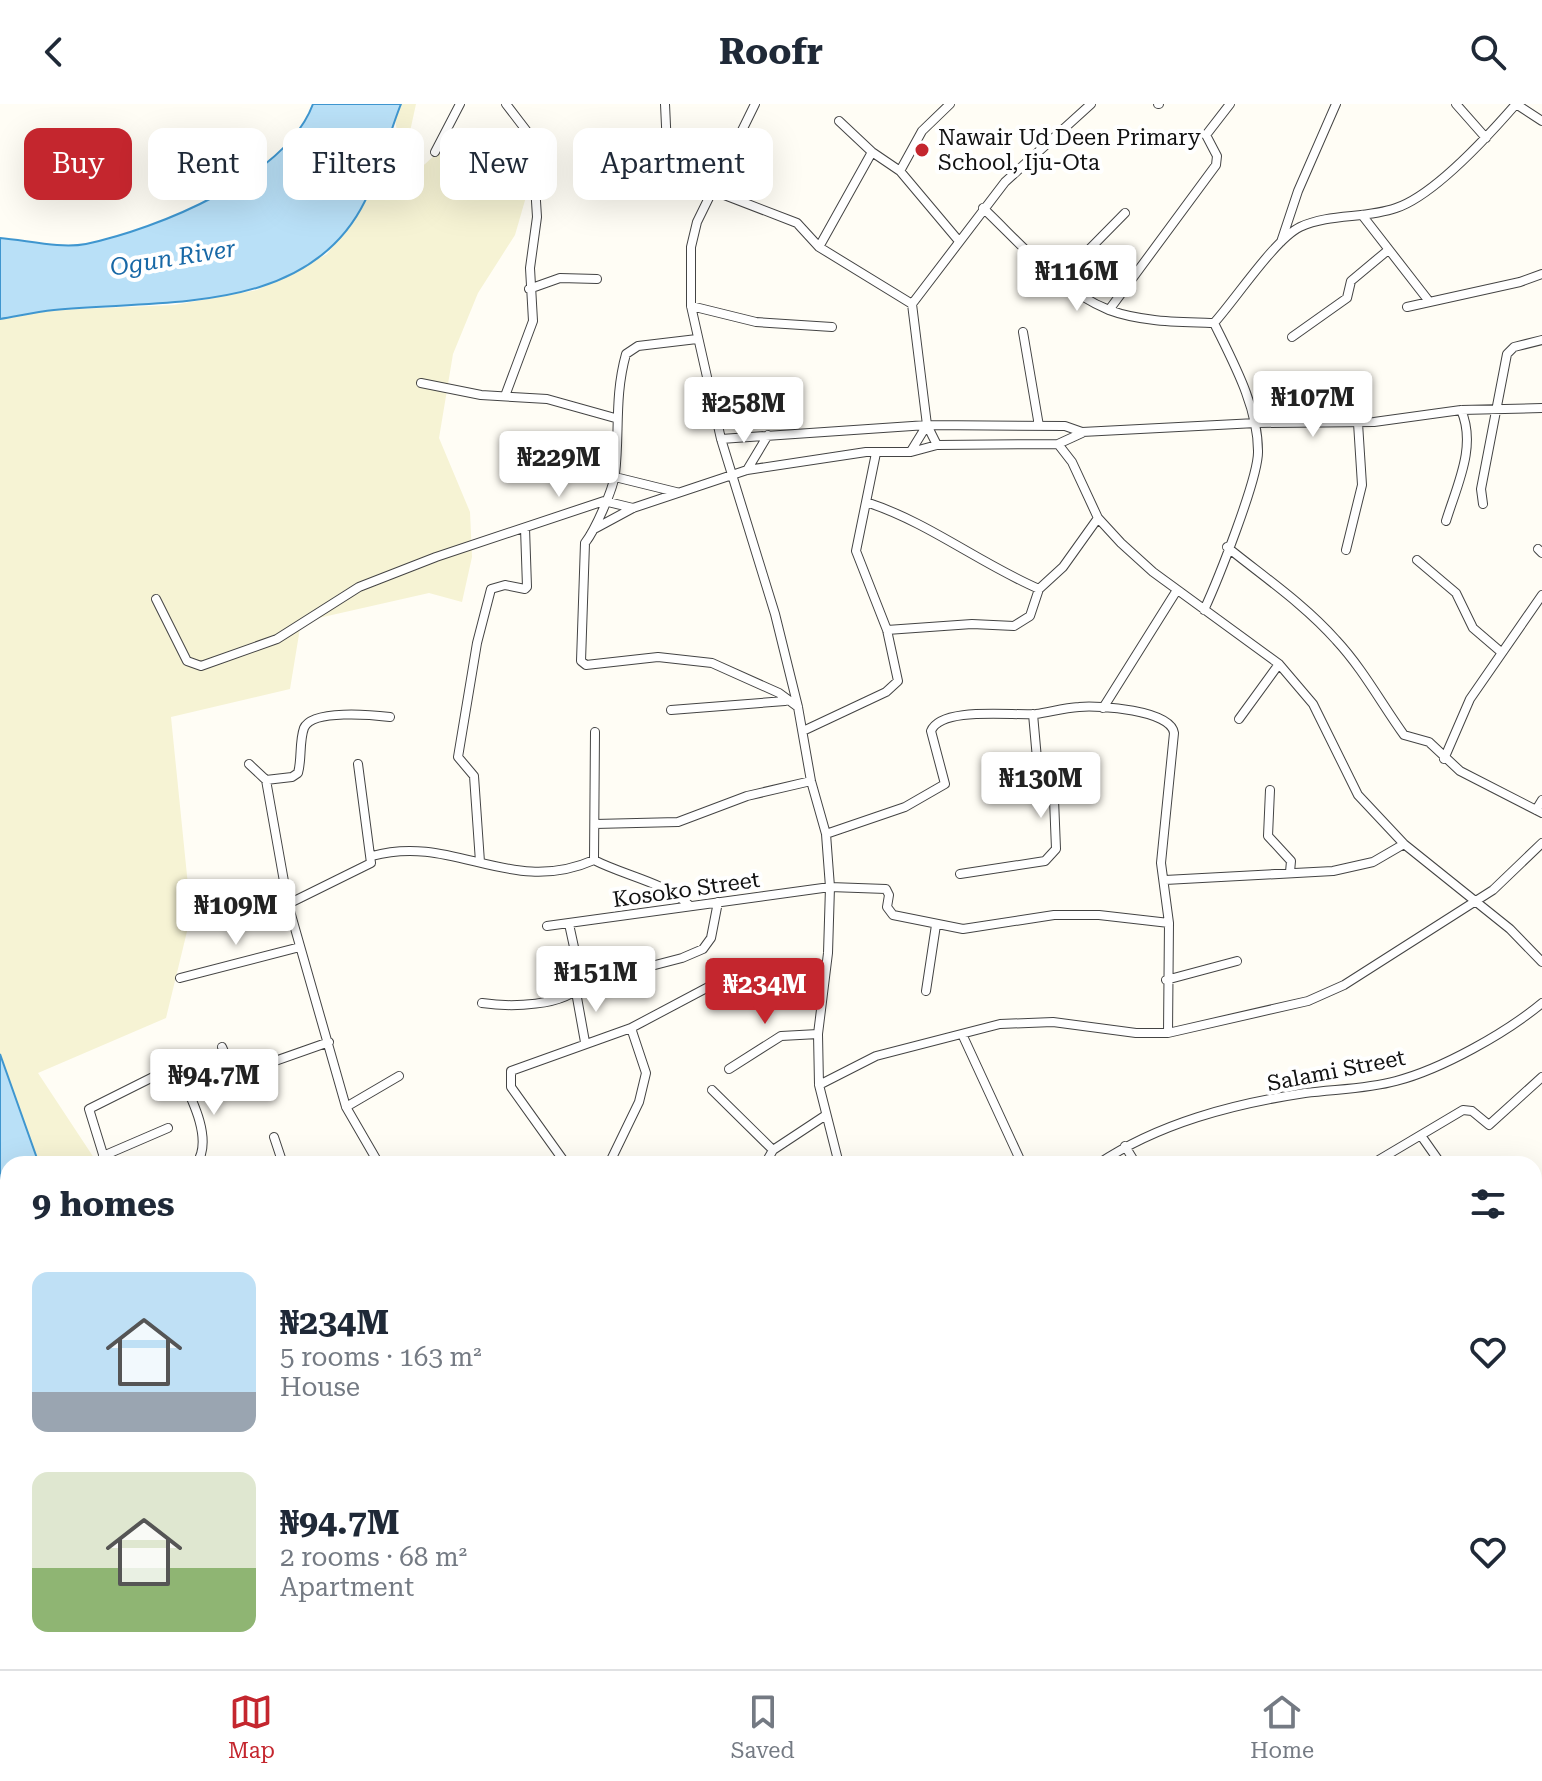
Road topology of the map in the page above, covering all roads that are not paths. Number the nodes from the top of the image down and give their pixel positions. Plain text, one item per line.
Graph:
1 (460, 104) edge
2 (506, 104) edge
3 (665, 104) edge
4 (755, 104) edge
5 (950, 104) edge
6 (1091, 104) edge
7 (1230, 104) edge
8 (1336, 104) edge
9 (1456, 104) edge
10 (1516, 104) edge
11 (839, 121) dead end
12 (1542, 121) edge
13 (666, 128) edge
14 (744, 128) edge
15 (1486, 138) junction
16 (435, 152) dead end
17 (872, 152) junction
18 (900, 171) junction
19 (709, 200) edge
20 (737, 200) edge
21 (983, 208) junction
22 (1125, 213) dead end
23 (1362, 215) junction
24 (958, 240) junction
25 (1280, 243) junction
26 (819, 247) junction
27 (1387, 251) junction
28 (1542, 274) edge
29 (597, 279) dead end
30 (1059, 280) junction
31 (529, 289) junction
32 (1428, 300) junction
33 (912, 304) junction
34 (691, 306) junction
35 (1407, 307) dead end
36 (1109, 310) junction
37 (1214, 323) junction
38 (832, 327) dead end
39 (1023, 332) dead end
40 (1292, 337) dead end
41 (697, 339) junction
42 (1542, 340) edge
43 (421, 383) dead end
44 (505, 396) junction
45 (1542, 408) edge
46 (1461, 410) junction
47 (1499, 410) junction
48 (615, 418) junction
49 (1256, 423) junction
50 (1358, 423) junction
51 (927, 425) junction
52 (1039, 426) junction
53 (1082, 432) junction
54 (768, 435) junction
55 (721, 439) junction
56 (1058, 444) junction
57 (937, 445) junction
58 (911, 452) junction
59 (876, 453) junction
60 (747, 470) junction
61 (615, 477) junction
62 (732, 477) junction
63 (677, 492) junction
64 (604, 501) junction
65 (866, 502) junction
66 (1483, 504) dead end
67 (633, 508) junction
68 (1098, 518) junction
69 (1446, 521) dead end
70 (525, 528) junction
71 (596, 528) junction
72 (1227, 547) junction
73 (1346, 550) dead end
74 (1417, 560) dead end
75 (1039, 589) junction
76 (1177, 590) junction
77 (1542, 595) edge
78 (156, 599) dead end
79 (1204, 610) junction
80 (887, 630) junction
81 (1501, 652) junction
82 (1279, 664) junction
83 (785, 701) junction
84 (798, 707) junction
85 (1103, 708) junction
86 (671, 710) dead end
87 (1033, 714) junction
88 (390, 717) dead end
89 (1239, 719) dead end
90 (803, 731) junction
91 (595, 732) dead end
92 (1444, 759) junction
93 (249, 764) dead end
94 (358, 764) dead end
95 (266, 780) junction
96 (811, 781) junction
97 (1270, 790) dead end
98 (1542, 800) edge
99 (1539, 812) edge
100 (595, 824) junction
101 (826, 834) junction
102 (1542, 843) edge
103 (1404, 844) junction
104 (372, 856) junction
105 (594, 860) junction
106 (480, 862) junction
107 (1290, 872) junction
108 (960, 874) dead end
109 (1165, 880) junction
110 (830, 887) junction
111 (1472, 901) junction
112 (718, 902) junction
113 (288, 904) junction
114 (689, 905) junction
115 (1169, 923) junction
116 (569, 924) junction
117 (936, 925) junction
118 (547, 926) dead end
119 (300, 947) junction
120 (1237, 961) dead end
121 (1542, 962) edge
122 (731, 975) dead end
123 (180, 978) dead end
124 (1166, 980) junction
125 (582, 984) junction
126 (926, 991) dead end
127 (576, 992) junction
128 (482, 1003) dead end
129 (1542, 1003) edge
130 (631, 1028) junction
131 (1168, 1033) junction
132 (818, 1034) junction
133 (962, 1034) junction
134 (329, 1042) junction
135 (585, 1042) junction
136 (222, 1047) dead end
137 (174, 1062) dead end
138 (729, 1069) dead end
139 (155, 1076) dead end
140 (399, 1076) dead end
141 (1542, 1077) edge
142 (819, 1085) junction
143 (712, 1090) dead end
144 (346, 1107) junction
145 (826, 1115) junction
146 (168, 1128) dead end
147 (274, 1137) dead end
148 (1422, 1137) junction
149 (1125, 1146) junction
150 (773, 1150) junction
151 (103, 1156) edge
152 (112, 1156) edge
153 (200, 1156) edge
154 (280, 1156) edge
155 (374, 1156) edge
156 (560, 1156) edge
157 (613, 1156) edge
158 (770, 1156) edge
159 (837, 1156) edge
160 (1018, 1156) edge
161 (1110, 1156) edge
162 (1131, 1156) edge
163 (1387, 1156) edge
164 (1435, 1156) edge

1 - 16 street
2 - 31 street
3 - 13 street
4 - 14 street
5 - 18 street
6 - 21 street
7 - 36 street
8 - 25 street
9 - 15 street
10 - 12 street
10 - 15 street
11 - 17 street
15 - 23 street
17 - 18 street
17 - 26 street
18 - 24 street
19 - 34 street
20 - 26 street
21 - 24 street
21 - 30 street
22 - 30 street
23 - 25 street
23 - 27 street
24 - 33 street
25 - 37 street
26 - 33 street
27 - 32 street
27 - 40 street
28 - 32 street
29 - 31 street
30 - 36 street
31 - 44 street
32 - 35 street
33 - 51 street
34 - 38 street
34 - 41 street
36 - 37 street
37 - 49 street
39 - 52 street
41 - 48 street
41 - 55 street
42 - 47 street
43 - 44 street
44 - 48 street
45 - 47 street
46 - 47 street
46 - 50 street
46 - 69 street
47 - 66 street
48 - 61 street
49 - 50 street
49 - 53 street
49 - 72 street
50 - 73 street
51 - 52 street
51 - 54 street
51 - 57 street
51 - 58 street
52 - 53 street
53 - 56 street
54 - 55 street
54 - 60 street
55 - 62 street
56 - 57 street
56 - 68 street
57 - 58 street
58 - 59 street
59 - 60 street
59 - 65 street
60 - 62 street
61 - 63 street
61 - 64 street
62 - 63 street
62 - 84 street
63 - 67 street
64 - 67 street
64 - 70 street
64 - 71 street
65 - 75 street
65 - 80 street
67 - 71 street
68 - 75 street
68 - 76 street
70 - 78 street
70 - 106 street
71 - 83 street
72 - 79 street
72 - 92 street
74 - 81 street
75 - 80 street
76 - 79 street
76 - 85 street
77 - 81 street
79 - 82 street
80 - 90 street
81 - 92 street
82 - 89 street
82 - 103 street
83 - 84 street
83 - 86 street
84 - 90 street
85 - 87 street
85 - 109 street
87 - 101 street
87 - 108 street
88 - 95 street
90 - 96 street
91 - 100 street
92 - 99 street
93 - 95 street
94 - 104 street
95 - 113 street
96 - 100 street
96 - 101 street
97 - 107 street
98 - 99 street
100 - 105 street
101 - 110 street
102 - 111 street
103 - 107 street
103 - 111 street
104 - 106 street
104 - 113 street
105 - 106 street
105 - 114 street
107 - 109 street
109 - 115 street
110 - 112 street, Kosoko Street
110 - 117 street, Kosoko Street
110 - 132 street
111 - 121 street
111 - 131 street
112 - 114 street, Kosoko Street
112 - 125 street
113 - 119 street
114 - 116 street, Kosoko Street
115 - 117 street
115 - 124 street
116 - 118 street, Kosoko Street
116 - 125 street
117 - 126 street
119 - 123 street
119 - 134 street
120 - 124 street
122 - 130 street
124 - 131 street
125 - 127 street
127 - 128 street
127 - 135 street
129 - 149 street, Salami Street
130 - 135 street
130 - 157 street
131 - 133 street
132 - 138 street
132 - 142 street
133 - 142 street
133 - 160 street
134 - 136 street
134 - 144 street
135 - 156 street
137 - 153 street
139 - 151 street
140 - 144 street
141 - 148 street
142 - 145 street
143 - 150 street
144 - 155 street
145 - 150 street
145 - 159 street
146 - 152 street
147 - 154 street
148 - 163 street
148 - 164 street
149 - 161 street, Salami Street
149 - 162 street
150 - 158 street

